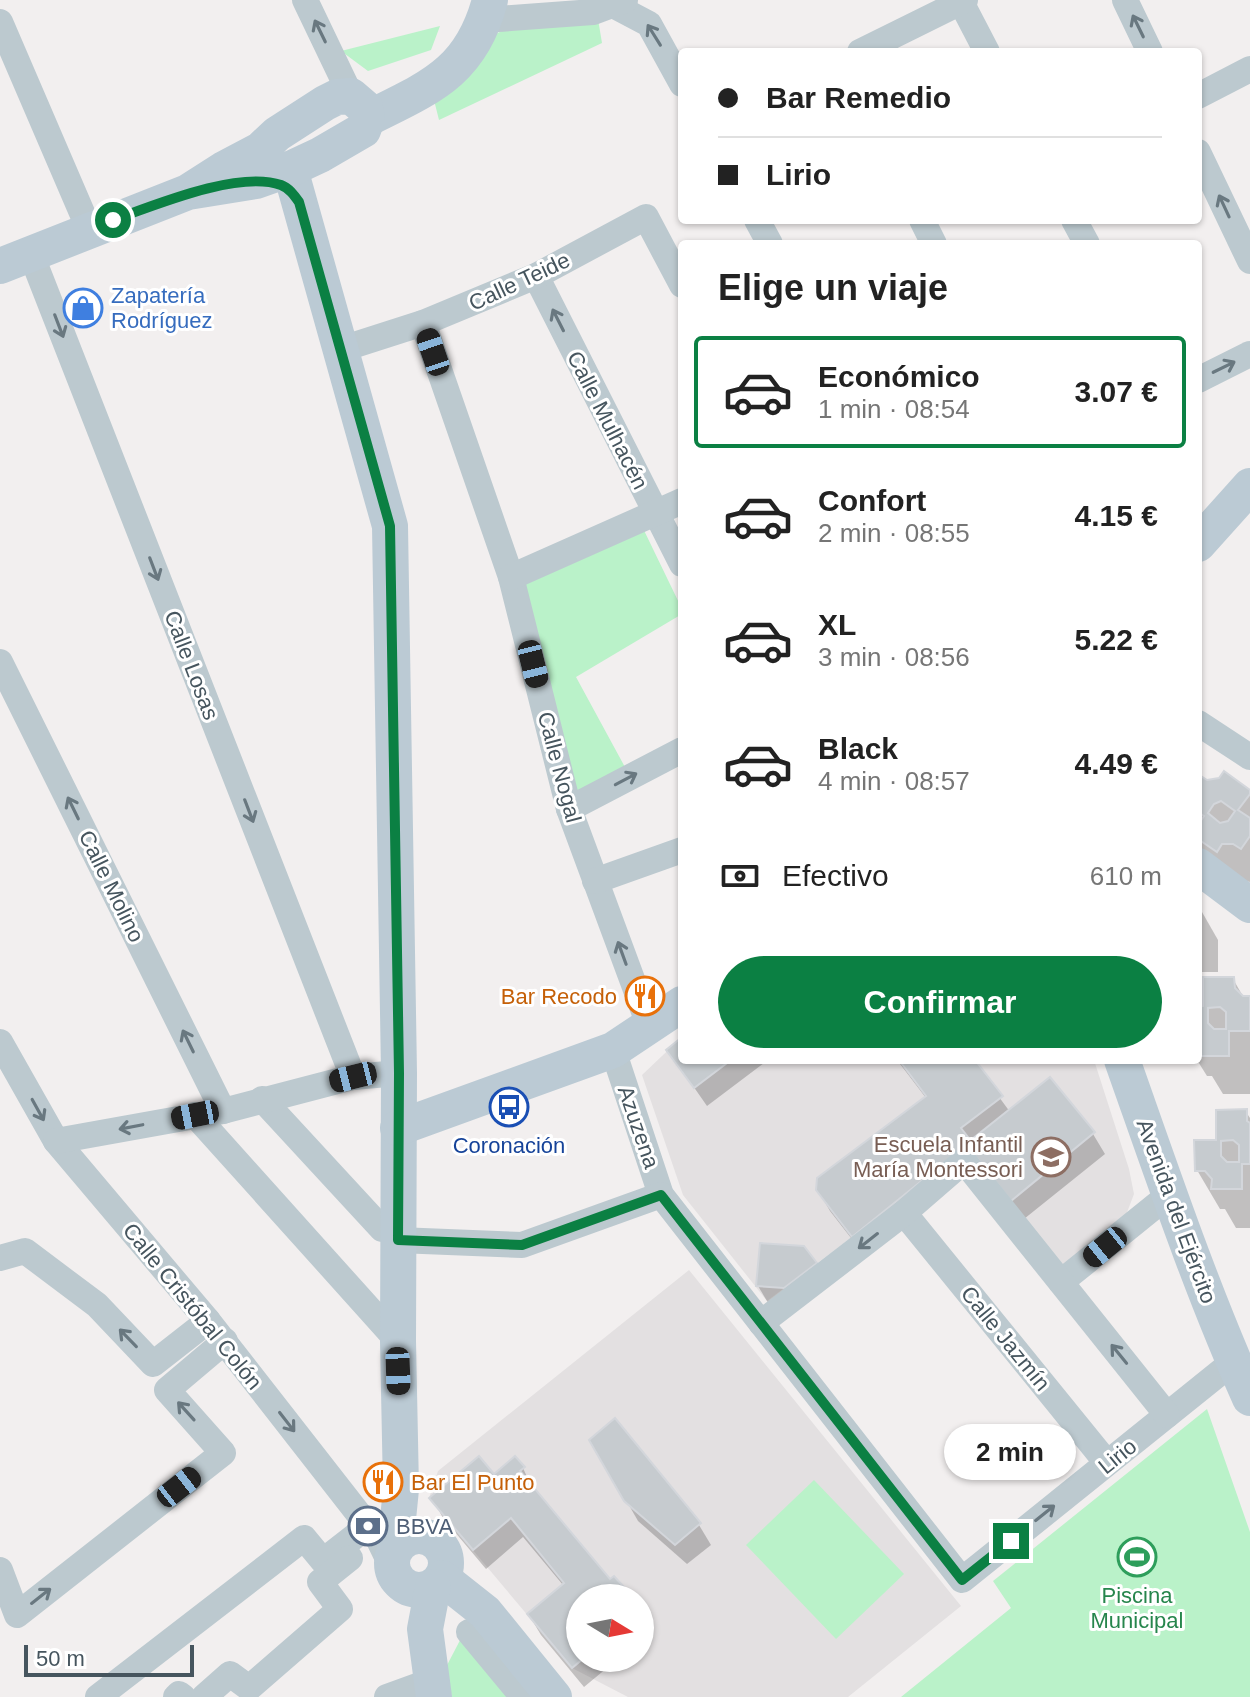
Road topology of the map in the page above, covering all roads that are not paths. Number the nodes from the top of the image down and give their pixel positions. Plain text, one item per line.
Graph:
1 (305, 0) edge
2 (1125, 0) edge
3 (963, 1) edge
4 (617, 2) edge
5 (483, 7) edge
6 (0, 22) edge
7 (868, 48) edge
8 (985, 48) edge
9 (1148, 48) edge
10 (1250, 69) edge
11 (678, 77) edge
12 (1202, 94) edge
13 (359, 105) junction
14 (1202, 160) edge
15 (283, 172) junction
16 (89, 229) junction
17 (1247, 248) edge
18 (15, 260) edge
19 (536, 276) junction
20 (678, 277) edge
21 (423, 323) junction
22 (342, 349) junction
23 (1250, 354) edge
24 (1202, 378) edge
25 (1250, 486) edge
26 (678, 503) edge
27 (655, 515) junction
28 (1202, 540) edge
29 (678, 557) edge
30 (511, 577) junction
31 (0, 662) edge
32 (1202, 726) edge
33 (678, 752) edge
34 (1250, 757) edge
35 (569, 809) junction
36 (678, 851) edge
37 (1202, 869) edge
38 (595, 881) junction
39 (1250, 905) edge
40 (678, 1007) edge
41 (649, 1025) junction
42 (0, 1042) edge
43 (613, 1050) junction
44 (1123, 1064) edge
45 (399, 1073) junction
46 (353, 1077) junction
47 (262, 1099) junction
48 (223, 1111) junction
49 (195, 1115) junction
50 (398, 1128) junction
51 (56, 1141) junction
52 (1170, 1194) junction
53 (661, 1195) junction
54 (904, 1213) junction
55 (390, 1235) junction
56 (0, 1258) edge
57 (1061, 1282) junction
58 (208, 1321) junction
59 (761, 1323) junction
60 (225, 1341) junction
61 (398, 1341) junction
62 (1233, 1362) junction
63 (1250, 1398) edge
64 (1167, 1415) junction
65 (1107, 1463) junction
66 (405, 1559) junction
67 (0, 1570) edge
68 (962, 1580) joint
69 (469, 1632) dead end
70 (432, 1689) edge
71 (98, 1697) edge
72 (176, 1697) edge
73 (183, 1697) edge
74 (204, 1697) edge
75 (387, 1697) edge
76 (523, 1697) edge
77 (554, 1697) edge

13 -> 1 street
9 -> 2 street
3 - 7 street
3 - 8 street
4 - 5 street
11 -> 4 street
5 - 13 street
6 - 16 street
10 - 12 street
13 - 15 street
13 - 15 street
17 -> 14 street
15 - 16 street
15 - 22 street
16 - 18 street
18 -> 46 street, Calle Losas
19 - 20 street, Calle Teide
19 - 21 street, Calle Teide
27 -> 19 street, Calle Mulhacén
21 - 22 street, Calle Teide
21 - 30 street, Calle Nogal
22 - 45 street
24 -> 23 street
25 - 28 street
26 - 27 street
27 - 29 street, Calle Mulhacén
27 - 30 street
30 - 35 street, Calle Nogal
48 -> 31 street, Calle Molino
32 - 34 street
35 -> 33 street
35 - 38 street, Calle Nogal
36 - 38 street
37 - 39 street
41 -> 38 street, Calle Nogal
40 - 41 street
41 - 43 street
42 -> 51 street, Calle Cristóbal Colón
43 - 50 street
43 - 53 street, Azuzena
44 - 52 street, Avenida del Ejército
45 - 46 street
45 - 50 street
46 - 47 street
47 - 48 street
47 - 55 street
48 - 49 street
49 -> 51 street
49 - 61 street
50 - 55 street
51 - 58 street, Calle Cristóbal Colón
52 - 57 street
52 - 62 street, Avenida del Ejército
53 - 55 street
53 - 59 street, Azuzena
54 - 57 street
54 -> 59 street
54 - 65 street, Calle Jazmín
55 - 61 street
58 -> 56 street
64 -> 57 street
58 - 60 street, Calle Cristóbal Colón
59 - 68 street, Azuzena
60 -> 66 street, Calle Cristóbal Colón
67 -> 60 street
61 - 66 street
62 - 63 street, Avenida del Ejército
62 - 64 street, Lirio
64 - 65 street, Lirio
68 -> 65 street, Lirio
66 - 70 street
66 - 71 street
66 - 74 street
66 - 77 street
69 - 76 street
70 - 75 street
72 - 73 street

